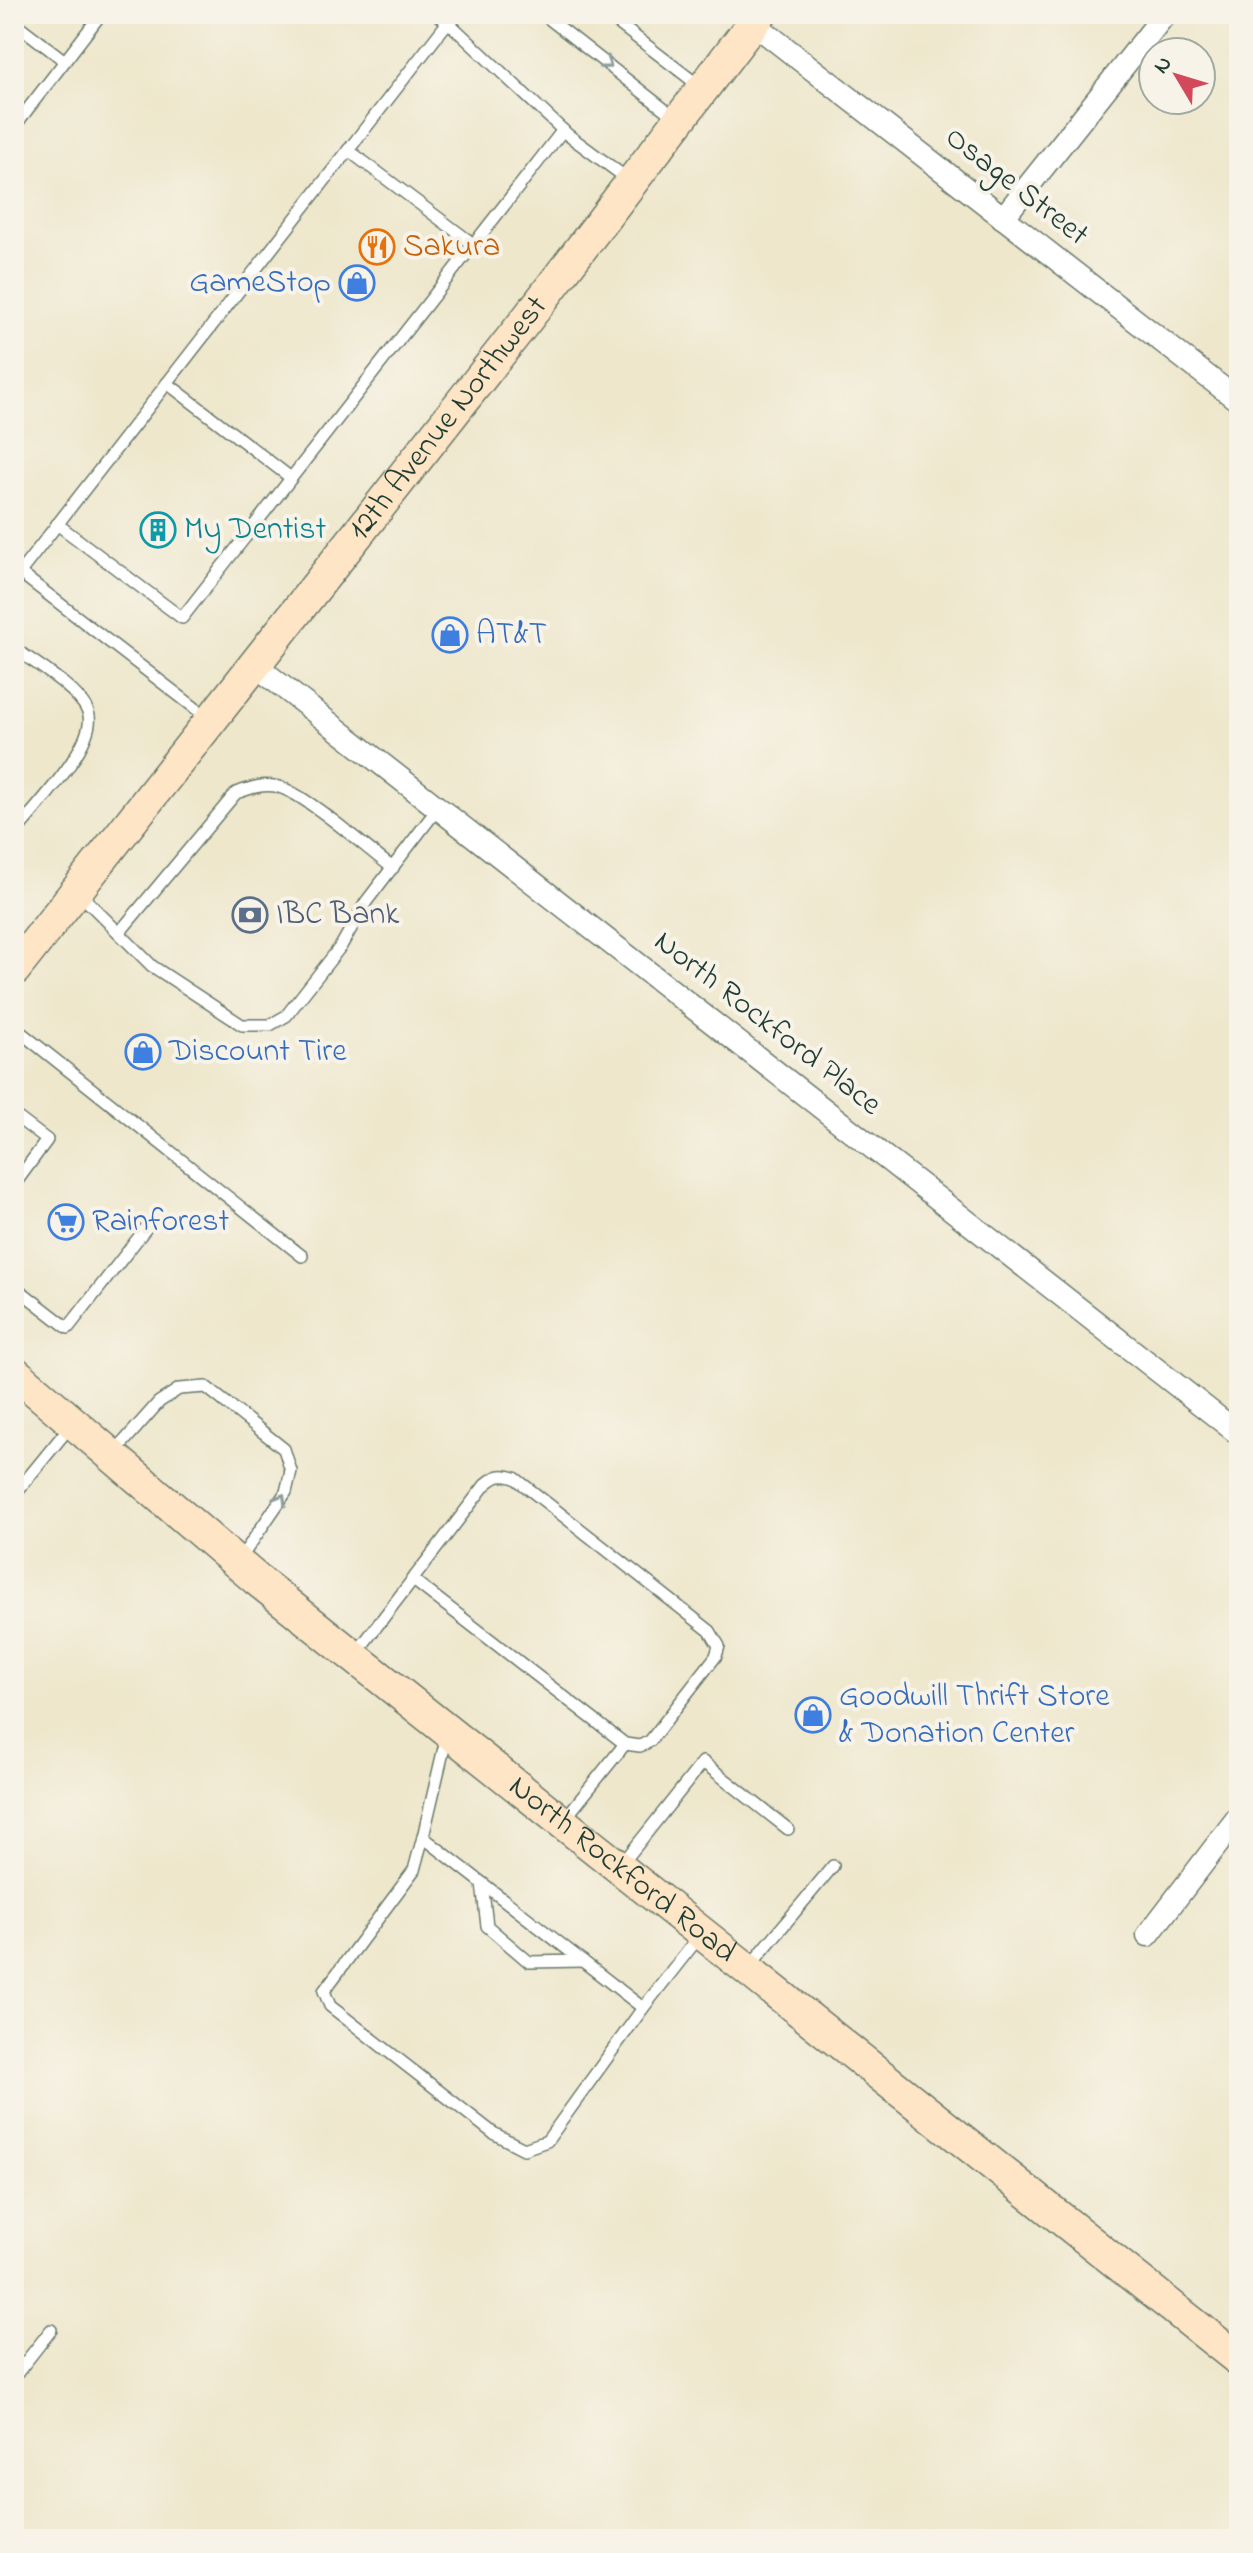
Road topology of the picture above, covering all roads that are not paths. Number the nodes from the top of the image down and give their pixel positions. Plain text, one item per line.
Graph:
1 (101, 14) edge
2 (437, 14) edge
3 (606, 14) edge
4 (1165, 14) edge
5 (545, 15) edge
6 (756, 19) edge
7 (14, 22) edge
8 (448, 22) junction
9 (65, 61) junction
10 (703, 89) junction
11 (678, 120) junction
12 (14, 127) edge
13 (563, 130) junction
14 (348, 150) junction
15 (632, 182) junction
16 (1003, 218) junction
17 (473, 244) junction
18 (167, 383) junction
19 (1237, 396) edge
20 (291, 478) junction
21 (57, 524) junction
22 (16, 574) edge
23 (14, 648) edge
24 (255, 665) junction
25 (211, 720) junction
26 (438, 808) junction
27 (16, 828) edge
28 (393, 868) junction
29 (77, 890) junction
30 (119, 933) junction
31 (14, 970) edge
32 (14, 1027) edge
33 (14, 1115) edge
34 (14, 1185) edge
35 (150, 1223) dead end
36 (302, 1256) dead end
37 (15, 1289) edge
38 (14, 1372) edge
39 (73, 1423) junction
40 (1239, 1434) edge
41 (111, 1456) junction
42 (14, 1495) edge
43 (237, 1563) junction
44 (412, 1579) junction
45 (353, 1656) junction
46 (448, 1732) junction
47 (625, 1744) junction
48 (1239, 1816) edge
49 (562, 1822) junction
50 (788, 1829) dead end
51 (423, 1837) junction
52 (833, 1866) dead end
53 (619, 1868) junction
54 (482, 1883) junction
55 (702, 1933) junction
56 (1148, 1935) dead end
57 (583, 1961) junction
58 (747, 1969) junction
59 (643, 2008) junction
60 (51, 2330) dead end
61 (1239, 2360) edge
62 (16, 2370) edge

1 - 9 lane
2 - 8 lane
3 - 10 lane
4 - 16 street
5 -> 11 lane
6 - 10 street, 12th Avenue Northwest
6 - 16 street, Osage Street
7 - 9 lane
8 - 13 lane
8 - 14 lane
9 - 12 lane
10 - 11 street, 12th Avenue Northwest
11 - 15 street, 12th Avenue Northwest
13 - 15 lane
13 - 17 lane
14 - 17 lane
14 - 18 lane
15 - 24 street, 12th Avenue Northwest
16 - 19 street, Osage Street
17 - 20 lane
18 - 20 lane
18 - 21 lane
20 - 21 lane
21 - 22 lane
22 - 25 lane
23 - 27 lane
24 - 25 street, 12th Avenue Northwest
24 - 26 street, North Rockford Place
25 - 29 street, 12th Avenue Northwest
26 - 28 lane
26 - 40 street, North Rockford Place
28 - 30 lane
28 - 30 lane
29 - 30 lane
29 - 31 street, 12th Avenue Northwest
32 - 36 lane
33 - 34 lane
35 - 37 lane
38 - 39 street, North Rockford Road
39 - 41 street, North Rockford Road
39 - 42 lane
41 - 43 street, North Rockford Road
43 -> 41 lane
43 - 45 street, North Rockford Road
44 - 45 lane
44 - 47 lane
44 - 47 lane
45 - 46 street, North Rockford Road
46 - 49 street, North Rockford Road
46 - 51 lane
47 - 49 lane
48 - 56 street
49 - 53 street, North Rockford Road
50 - 53 lane
51 - 54 lane
51 - 59 lane
52 - 58 lane
53 - 55 street, North Rockford Road
54 - 57 lane
54 - 57 lane
55 - 58 street, North Rockford Road
55 - 59 lane
57 - 59 lane
58 - 61 street, North Rockford Road
60 - 62 lane

